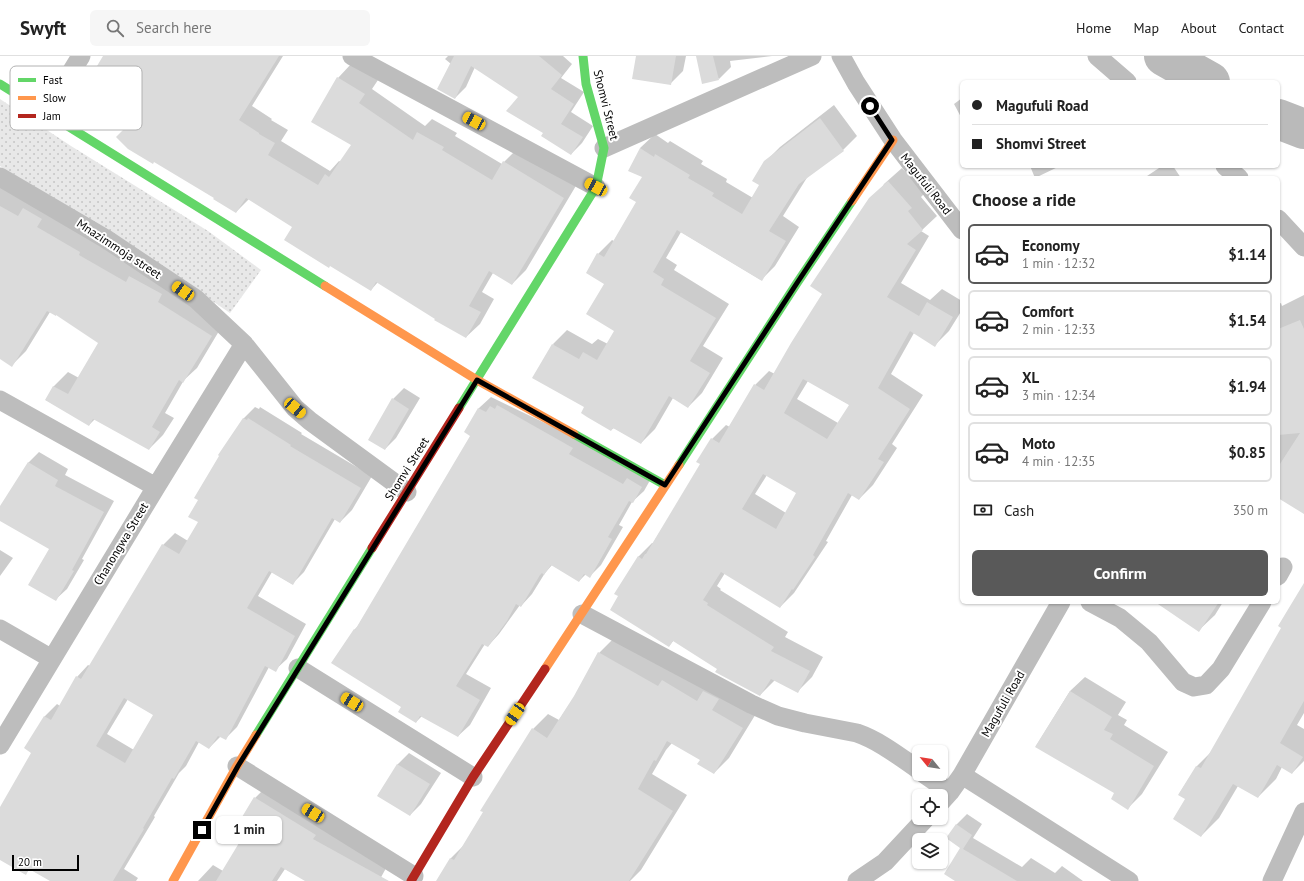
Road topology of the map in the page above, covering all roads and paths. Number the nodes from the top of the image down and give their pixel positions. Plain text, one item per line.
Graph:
1 (81, 56) edge
2 (352, 56) edge
3 (583, 56) edge
4 (812, 56) edge
5 (841, 56) edge
6 (1097, 56) edge
7 (75, 66) edge
8 (1125, 80) edge
9 (0, 84) edge
10 (10, 90) edge
11 (73, 130) edge
12 (892, 140) junction
13 (604, 148) junction
14 (1227, 168) edge
15 (0, 176) edge
16 (1237, 176) edge
17 (596, 187) junction
18 (1280, 221) edge
19 (960, 227) edge
20 (1304, 247) edge
21 (244, 344) junction
22 (477, 380) junction
23 (0, 400) edge
24 (665, 485) junction
25 (156, 487) junction
26 (407, 492) junction
27 (1060, 604) edge
28 (1094, 604) edge
29 (1261, 604) edge
30 (582, 614) junction
31 (0, 629) edge
32 (52, 659) junction
33 (298, 668) junction
34 (0, 745) edge
35 (912, 765) edge
36 (238, 766) junction
37 (962, 776) junction
38 (472, 777) junction
39 (931, 781) edge
40 (938, 789) edge
41 (948, 794) edge
42 (1304, 812) edge
43 (919, 825) edge
44 (413, 879) edge
45 (173, 881) edge
46 (857, 881) edge
47 (1129, 881) edge
48 (1272, 881) edge

1 - 7 street
2 - 17 street
3 - 13 street, Shomvi Street
4 - 13 street
5 - 12 street, Magufuli Road
6 - 8 street
9 - 10 street
11 - 22 street
12 - 19 street, Magufuli Road
12 - 24 street
13 - 17 street, Shomvi Street
14 - 16 street
15 - 21 street, Mnazimmoja street
17 - 22 street, Shomvi Street
18 - 20 street
21 - 25 street, Chanongwa Street
21 - 26 street, Mnazimmoja street
22 - 24 street
22 - 26 street, Shomvi Street
23 - 25 street
24 - 30 street
25 - 32 street, Chanongwa Street
26 - 33 street, Shomvi Street
27 - 37 street, Magufuli Road
28 - 29 street
30 - 35 street
30 - 38 street
31 - 32 street
32 - 34 street, Chanongwa Street
33 - 36 street, Shomvi Street
33 - 38 street
36 - 44 street
36 - 45 street, Shomvi Street
37 - 41 street, Magufuli Road
37 - 47 street
38 - 44 street
39 - 40 street
42 - 48 street
43 - 46 street

